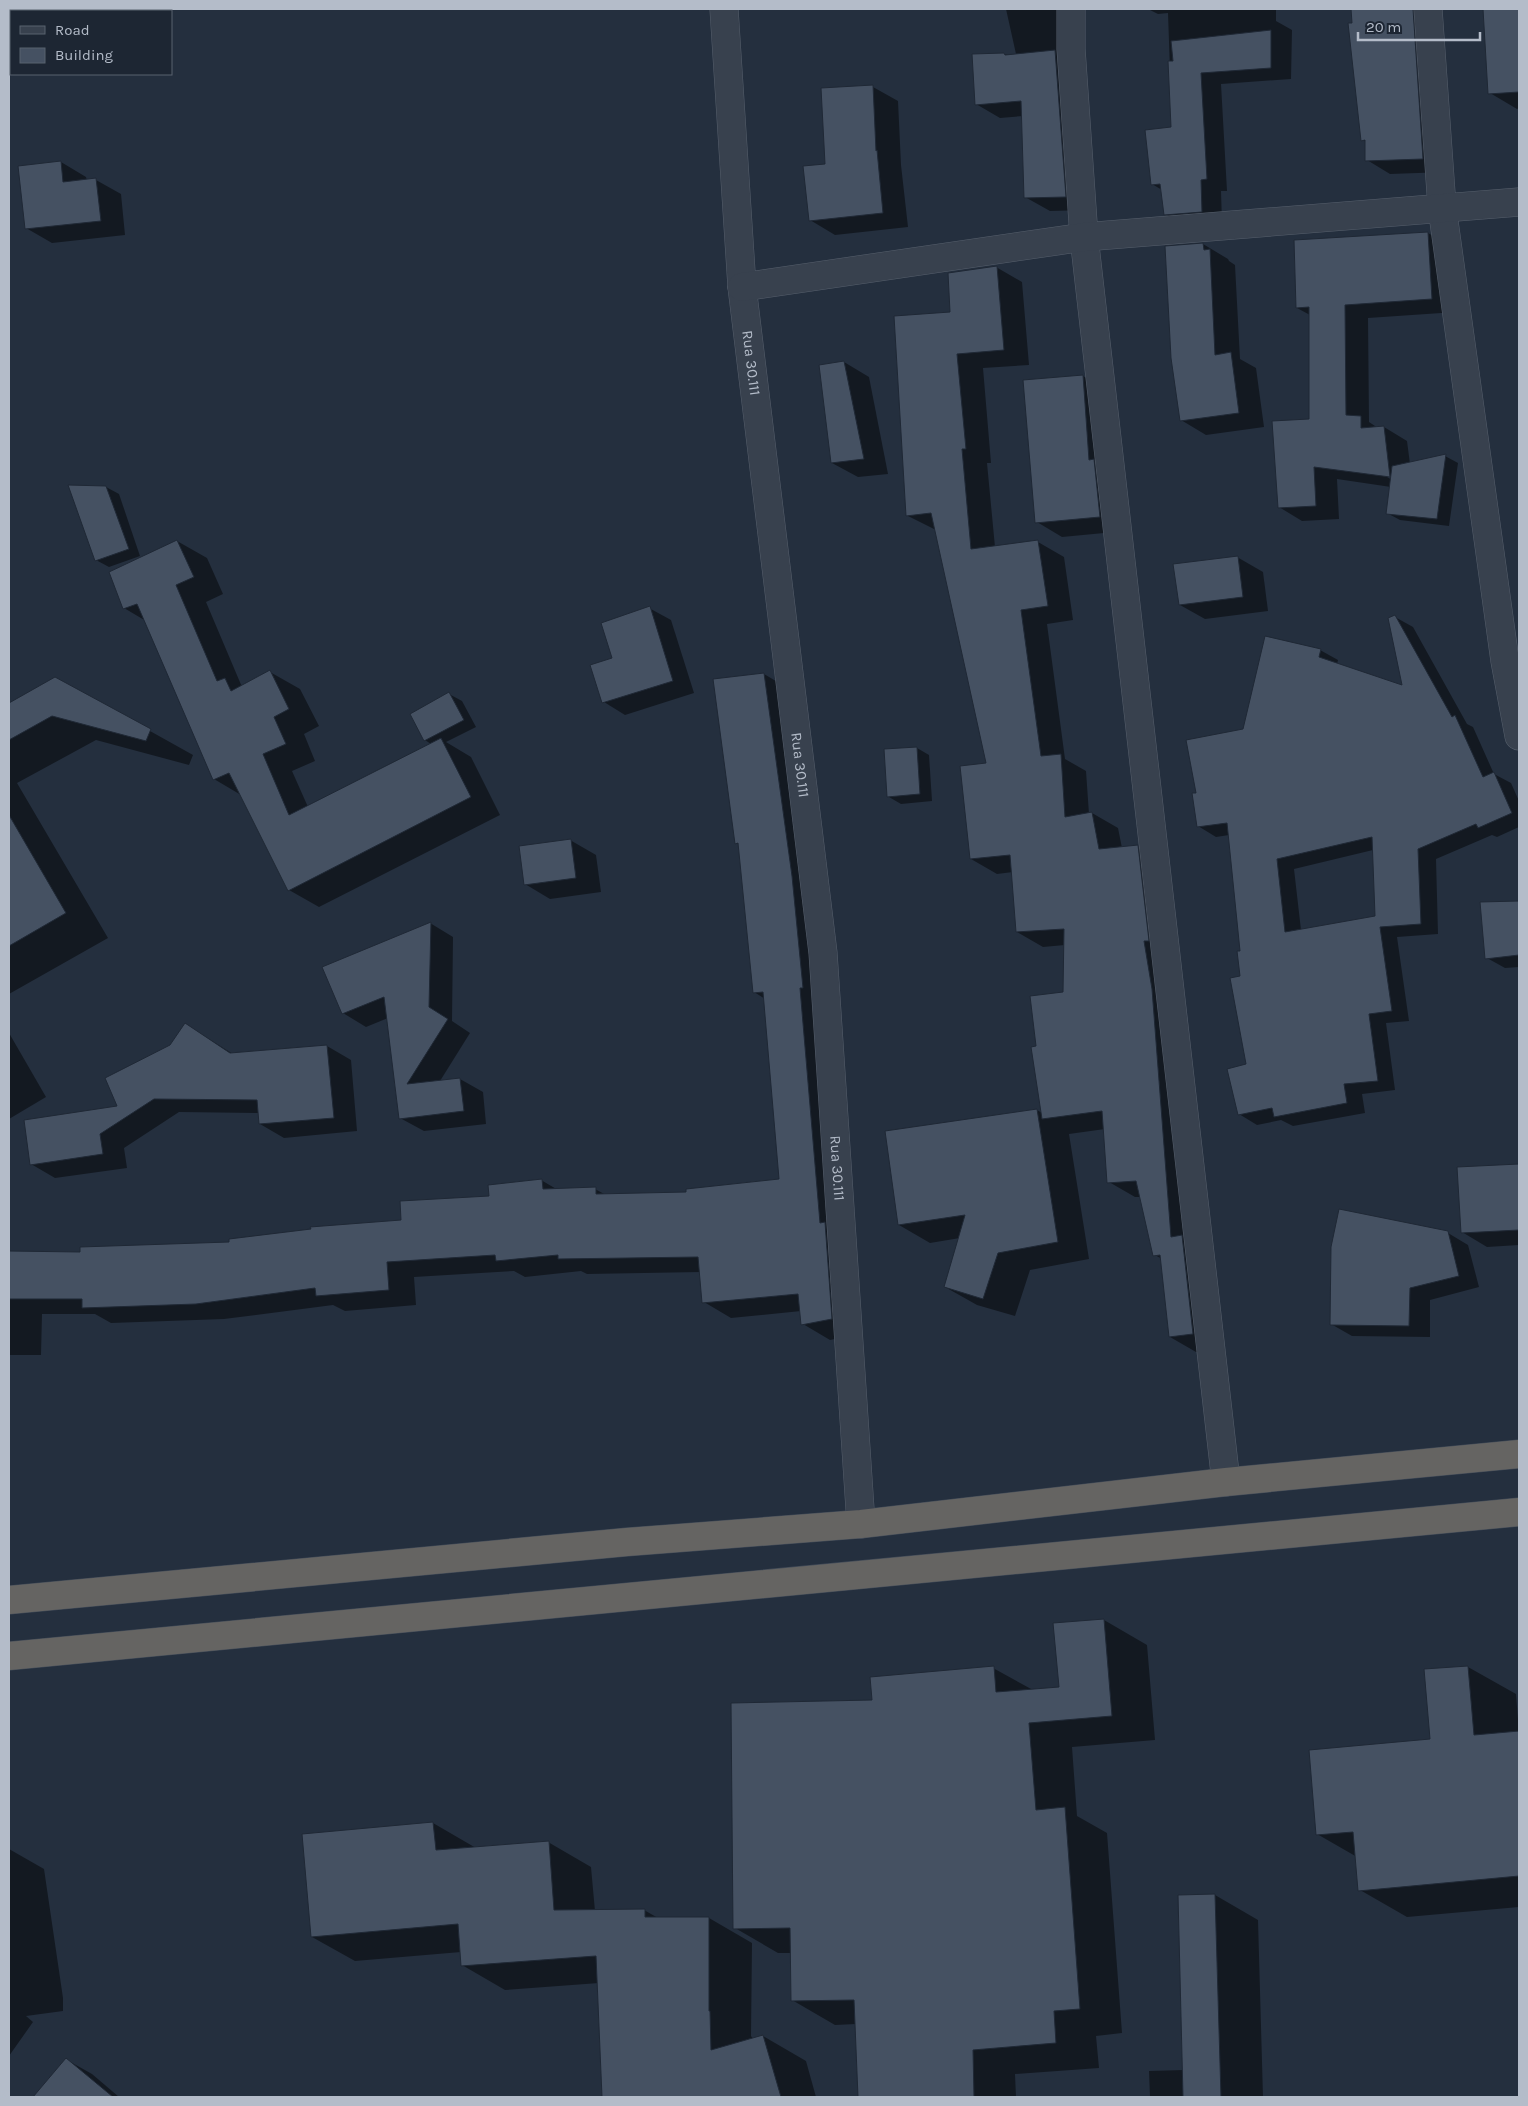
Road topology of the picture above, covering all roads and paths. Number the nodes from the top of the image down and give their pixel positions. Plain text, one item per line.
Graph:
1 (724, 9) edge
2 (1071, 9) edge
3 (1428, 9) edge
4 (1519, 202) edge
5 (1442, 207) junction
6 (1084, 237) junction
7 (742, 287) junction
8 (1519, 736) edge
9 (1519, 1454) edge
10 (1226, 1482) junction
11 (1519, 1512) edge
12 (861, 1524) junction
13 (9, 1600) edge
14 (9, 1656) edge

1 - 7 street, Rua 30.111
2 - 6 street
3 - 5 street
4 - 5 street
5 - 6 street
5 - 8 street
6 - 7 street
6 - 10 street
7 - 12 street, Rua 30.111
9 - 10 highway
10 - 12 highway
11 - 14 highway
12 - 13 highway

